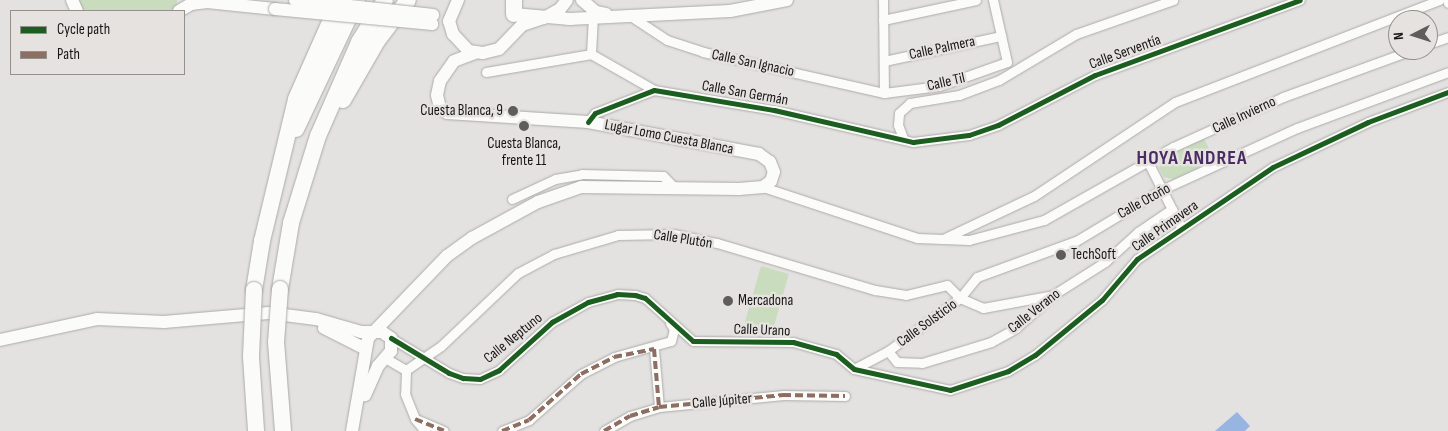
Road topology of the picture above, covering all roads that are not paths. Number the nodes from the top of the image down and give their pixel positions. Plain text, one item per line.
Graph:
1 (295, 0) edge
2 (340, 0) edge
3 (357, 0) edge
4 (386, 0) edge
5 (408, 0) edge
6 (567, 0) edge
7 (582, 0) edge
8 (787, 0) edge
9 (883, 0) edge
10 (976, 0) edge
11 (993, 0) edge
12 (1173, 0) edge
13 (1300, 0) edge
14 (1439, 0) edge
15 (456, 2) edge
16 (512, 5) edge
17 (180, 10) edge
18 (624, 15) junction
19 (544, 18) junction
20 (593, 18) junction
21 (432, 19) junction
22 (883, 20) junction
23 (452, 32) junction
24 (1001, 36) junction
25 (510, 38) junction
26 (475, 53) junction
27 (591, 54) junction
28 (1388, 59) edge
29 (454, 61) junction
30 (884, 61) junction
31 (486, 72) dead end
32 (1448, 72) edge
33 (654, 90) junction
34 (1448, 92) edge
35 (884, 93) junction
36 (588, 122) junction
37 (904, 138) junction
38 (284, 153) junction
39 (1147, 160) junction
40 (762, 187) junction
41 (674, 188) junction
42 (1161, 190) junction
43 (512, 199) dead end
44 (1172, 209) junction
45 (1182, 229) junction
46 (942, 239) junction
47 (281, 282) junction
48 (1054, 295) junction
49 (410, 297) junction
50 (960, 298) junction
51 (301, 318) junction
52 (668, 319) junction
53 (374, 333) junction
54 (391, 338) junction
55 (0, 340) edge
56 (693, 342) joint
57 (366, 349) junction
58 (654, 349) junction
59 (888, 351) junction
60 (422, 357) junction
61 (385, 358) junction
62 (854, 369) junction
63 (406, 370) junction
64 (845, 396) dead end
65 (659, 407) junction
66 (356, 415) junction
67 (415, 419) junction
68 (256, 431) edge
69 (283, 431) edge
70 (352, 431) edge
71 (425, 431) edge
72 (444, 431) edge
73 (502, 431) edge
74 (604, 431) edge

1 - 21 main road, bridge
2 - 38 highway
3 - 38 highway
4 - 47 highway
5 - 47 highway
6 - 19 main road
7 - 18 main road
8 - 18 main road
9 - 22 street
10 - 22 street
11 - 24 street
12 - 37 street
13 - 37 street, Calle Serventía
14 - 46 street
15 - 21 main road
15 - 23 main road
16 - 19 main road
16 - 25 main road
17 - 21 main road, bridge
18 - 20 main road
18 - 35 street, Calle San Ignacio
19 - 20 main road
19 - 25 main road
20 - 27 street
21 - 23 main road
22 - 30 street
23 - 26 main road
23 - 29 main road
24 - 30 street, Calle Palmera
24 - 35 street, Calle Til
25 - 26 main road
26 - 29 main road
27 - 31 street
27 - 33 street, Calle San Germán
28 - 39 street, Calle Invierno
29 - 36 main road, Lugar Lomo Cuesta Blanca
30 - 35 street
32 - 42 street, Calle Otoño
33 - 36 street
33 - 37 street, Calle San Germán
34 - 45 street, Calle Primavera
36 - 40 main road, Lugar Lomo Cuesta Blanca
38 - 68 highway, bridge
39 - 42 street
39 - 46 street, Calle Invierno
40 - 41 main road
40 - 46 street
41 - 43 street
41 - 49 main road
42 - 44 street
42 - 50 street, Calle Otoño
44 - 45 street
44 - 48 street, Calle Verano
45 - 62 street, Calle Primavera
47 - 69 highway, bridge
48 - 50 street, Calle Solsticio
48 - 59 street, Calle Verano
49 - 53 main road
49 - 54 main road
50 - 59 street, Calle Solsticio
50 - 60 street, Calle Plutón
51 - 53 main road
51 - 55 main road
51 - 57 main road
52 - 56 street, Calle Neptuno
52 - 58 street
52 - 60 street, Calle Neptuno
53 - 54 main road
53 - 57 main road
54 - 60 street, Calle Neptuno
54 - 61 main road
56 - 62 street, Calle Urano
57 - 61 main road
57 - 66 main road
58 - 65 street
58 - 73 street
59 - 62 street
60 - 63 street, Calle Plutón
61 - 63 street
61 - 66 main road
63 - 67 street
64 - 65 street, Calle Júpiter
65 - 74 street, Calle Júpiter
66 - 70 main road
67 - 71 street
67 - 72 street

